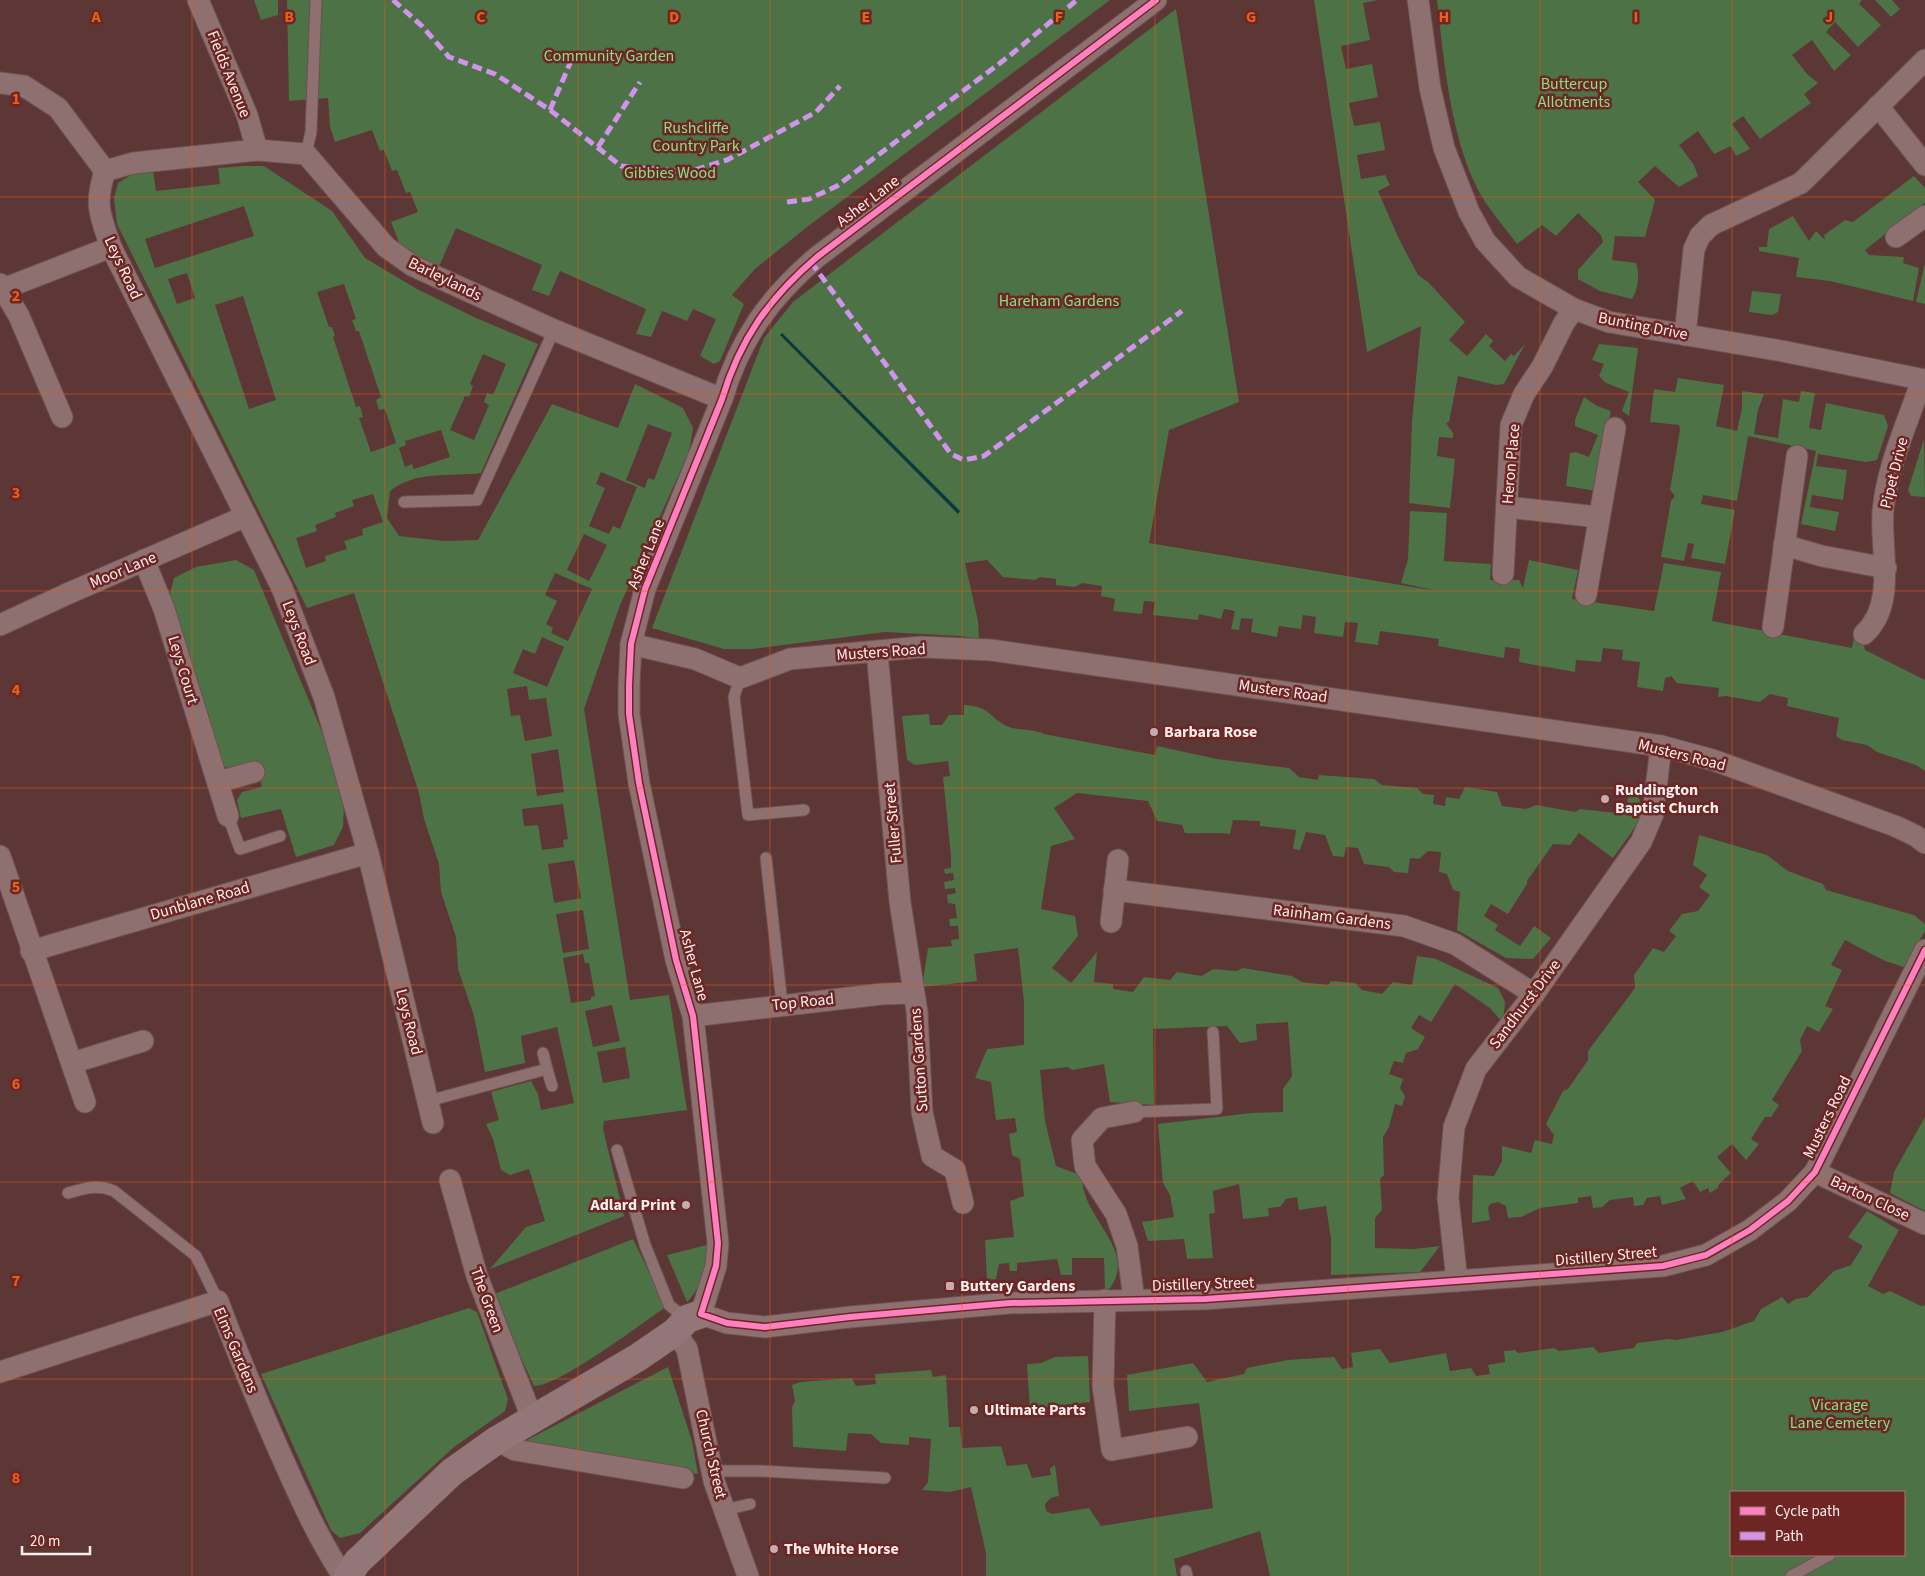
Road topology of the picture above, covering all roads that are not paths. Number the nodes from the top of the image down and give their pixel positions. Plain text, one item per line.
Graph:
1 (198, 0) edge
2 (316, 0) edge
3 (1156, 0) edge
4 (1418, 0) edge
5 (1925, 60) edge
6 (0, 84) edge
7 (1878, 106) junction
8 (257, 150) junction
9 (306, 154) junction
10 (1925, 165) edge
11 (106, 172) junction
12 (1925, 216) edge
13 (1896, 237) dead end
14 (111, 247) junction
15 (1, 287) edge
16 (1574, 309) junction
17 (554, 330) junction
18 (1685, 335) junction
19 (1924, 380) edge
20 (722, 399) junction
21 (62, 418) dead end
22 (1615, 428) dead end
23 (1798, 456) dead end
24 (404, 502) dead end
25 (1507, 508) junction
26 (246, 516) junction
27 (1598, 517) junction
28 (1784, 545) junction
29 (144, 560) junction
30 (1886, 568) junction
31 (1503, 574) dead end
32 (1586, 596) dead end
33 (0, 625) edge
34 (1773, 627) dead end
35 (1864, 634) dead end
36 (631, 644) junction
37 (877, 652) junction
38 (740, 678) junction
39 (1661, 746) junction
40 (254, 772) dead end
41 (218, 782) junction
42 (804, 810) dead end
43 (228, 816) joint
44 (280, 836) dead end
45 (1925, 844) edge
46 (368, 853) junction
47 (0, 856) edge
48 (766, 858) dead end
49 (1118, 860) dead end
50 (1114, 890) junction
51 (1111, 922) dead end
52 (1925, 950) edge
53 (31, 951) junction
54 (913, 993) junction
55 (1534, 994) junction
56 (782, 1004) junction
57 (693, 1016) junction
58 (1213, 1032) dead end
59 (143, 1041) dead end
60 (543, 1053) dead end
61 (72, 1063) junction
62 (547, 1069) junction
63 (552, 1086) dead end
64 (428, 1101) junction
65 (85, 1102) dead end
66 (1134, 1112) joint
67 (433, 1123) dead end
68 (617, 1150) dead end
69 (1815, 1172) junction
70 (450, 1180) dead end
71 (68, 1193) dead end
72 (964, 1203) dead end
73 (1925, 1224) edge
74 (1706, 1255) joint
75 (1457, 1281) junction
76 (1106, 1300) junction
77 (1134, 1300) junction
78 (218, 1301) junction
79 (688, 1322) junction
80 (0, 1372) edge
81 (532, 1418) junction
82 (1186, 1437) dead end
83 (496, 1440) junction
84 (712, 1471) junction
85 (683, 1478) dead end
86 (885, 1478) dead end
87 (750, 1504) dead end
88 (724, 1510) junction
89 (1828, 1556) edge
90 (343, 1576) edge
91 (348, 1576) edge
92 (748, 1576) edge
93 (1792, 1576) edge

1 - 8 street, Fields Avenue
2 - 9 lane
3 - 20 street, Asher Lane
4 - 16 street, Bunting Drive
5 - 7 street
6 - 11 street
7 - 10 street
7 - 18 street
8 - 9 street
8 - 11 street
9 - 17 street, Barleylands
11 - 14 street, Leys Road
12 - 13 street
14 - 15 street
14 - 26 street, Leys Road
15 - 21 street
16 - 18 street, Bunting Drive
16 - 25 street, Heron Place
17 - 20 street, Barleylands
17 - 24 lane
18 - 19 street, Bunting Drive
19 - 30 street, Pipet Drive
20 - 36 street, Asher Lane
22 - 27 street
23 - 28 street
25 - 27 street
25 - 31 street, Heron Place
26 - 29 street, Moor Lane
26 - 46 street, Leys Road
27 - 32 street
28 - 30 street
28 - 34 street
29 - 33 street, Moor Lane
29 - 41 street, Leys Court
30 - 35 street, Pipet Drive
36 - 38 street
36 - 57 street, Asher Lane
37 - 38 street, Musters Road
37 - 39 street, Musters Road
37 - 54 street, Fuller Street
38 - 42 lane
39 - 45 street, Musters Road
39 - 55 street, Sandhurst Drive
40 - 41 street
41 - 43 street, Leys Court
43 - 44 lane
46 - 53 street, Dunblane Road
46 - 64 street, Leys Road
47 - 53 street
48 - 56 lane
49 - 50 street
50 - 51 street
50 - 55 street, Rainham Gardens
52 - 69 street, Musters Road
53 - 61 street
54 - 56 street, Top Road
54 - 72 street, Sutton Gardens
55 - 75 street, Sandhurst Drive
56 - 57 street, Top Road
57 - 79 street, Asher Lane
58 - 66 lane
59 - 61 street
60 - 62 lane
61 - 65 street
62 - 63 lane
62 - 64 lane
64 - 67 street, Leys Road
66 - 77 street
68 - 79 lane
69 - 73 street, Barton Close
69 - 74 street, Musters Road
70 - 81 street, The Green
71 - 78 lane
74 - 75 street, Distillery Street
75 - 77 street, Distillery Street
76 - 77 street, Distillery Street
76 - 79 street, Distillery Street
76 - 82 street
78 - 80 street, Elms Gardens
78 - 90 street, Elms Gardens
79 - 81 street
79 - 84 street, Church Street
81 - 83 street
83 - 85 street
83 - 91 street
84 - 86 lane
84 - 88 street, Church Street
87 - 88 lane
88 - 92 street, Church Street
89 - 93 lane

